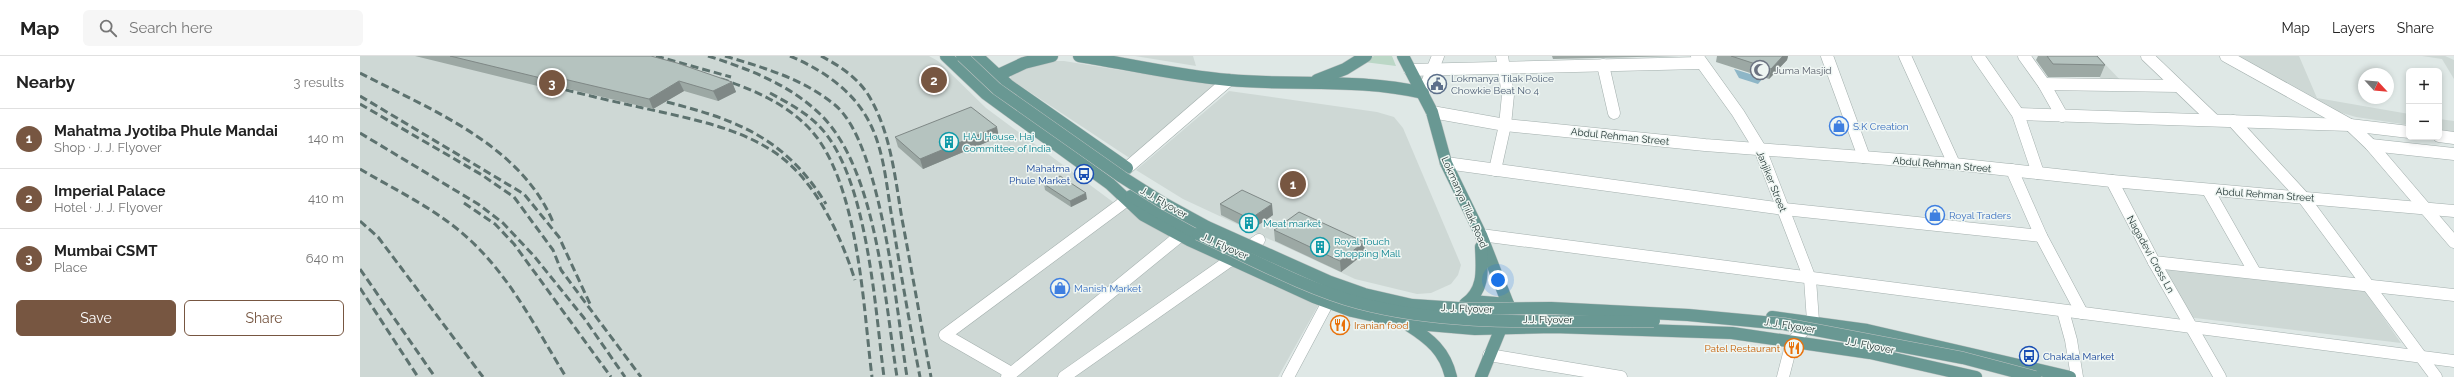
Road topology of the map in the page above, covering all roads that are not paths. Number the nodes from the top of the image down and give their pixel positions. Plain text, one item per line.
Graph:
1 (946, 56) edge
2 (962, 56) edge
3 (977, 56) edge
4 (1052, 56) edge
5 (1079, 56) edge
6 (1366, 56) edge
7 (1403, 56) edge
8 (1438, 56) edge
9 (1502, 56) edge
10 (1827, 56) edge
11 (1905, 56) edge
12 (1978, 56) edge
13 (2024, 56) edge
14 (2147, 56) edge
15 (2226, 56) edge
16 (1698, 60) edge
17 (1603, 65) junction
18 (1502, 68) junction
19 (1410, 70) junction
20 (1434, 71) junction
21 (996, 74) junction
22 (1229, 80) junction
23 (1310, 82) junction
24 (2044, 84) junction
25 (2178, 86) junction
26 (1423, 93) junction
27 (986, 94) junction
28 (1432, 112) junction
29 (1614, 113) dead end
30 (2018, 114) junction
31 (2062, 116) junction
32 (2214, 120) junction
33 (2233, 121) junction
34 (1505, 125) junction
35 (2350, 125) junction
36 (2406, 132) edge
37 (2442, 136) edge
38 (2454, 138) edge
39 (2371, 145) junction
40 (1760, 149) junction
41 (2454, 154) edge
42 (1864, 157) junction
43 (1446, 163) junction
44 (1954, 164) junction
45 (1127, 168) joint
46 (1495, 170) junction
47 (2012, 170) junction
48 (2038, 173) junction
49 (2112, 181) junction
50 (2208, 190) junction
51 (2302, 196) junction
52 (1126, 197) junction
53 (1784, 208) junction
54 (2424, 209) junction
55 (2454, 211) edge
56 (1181, 235) junction
57 (1480, 235) junction
58 (2041, 236) junction
59 (1259, 240) dead end
60 (2454, 242) edge
61 (1233, 260) junction
62 (2154, 262) junction
63 (2254, 271) junction
64 (1810, 279) junction
65 (2366, 284) junction
66 (2454, 295) edge
67 (1471, 301) junction
68 (1328, 302) junction
69 (1508, 304) junction
70 (2062, 312) junction
71 (2082, 313) junction
72 (1813, 321) junction
73 (1405, 323) junction
74 (2192, 327) junction
75 (1501, 328) junction
76 (1792, 342) junction
77 (1489, 355) junction
78 (2423, 357) junction
79 (2454, 361) edge
80 (1009, 375) edge
81 (1064, 377) edge
82 (1288, 377) edge
83 (1451, 377) edge
84 (1481, 377) edge
85 (1621, 377) edge
86 (1783, 377) edge
87 (1976, 377) edge
88 (2010, 377) edge
89 (2034, 377) edge
90 (2070, 377) edge
91 (2077, 377) edge
92 (2220, 377) edge
93 (2436, 377) edge

1 - 27 main road
2 - 89 main road, J. J. Flyover, bridge
3 - 21 main road
4 - 21 main road
5 - 22 main road
6 - 23 main road
7 - 19 main road, Lokmanya Tilak Road
8 - 20 street
9 - 18 street
10 - 42 street
11 - 44 street
12 - 30 street
13 - 24 street
14 - 25 street
15 - 35 street
16 - 17 street
16 - 40 street, Janjiker Street
17 - 18 street
17 - 29 street
18 - 20 street
18 - 34 street
19 - 20 street
19 - 26 main road, Lokmanya Tilak Road
20 - 26 street
21 - 27 main road
21 - 45 main road
22 - 23 main road
22 - 45 street
23 - 26 main road
24 - 25 street
24 - 31 street
25 - 32 street
26 - 28 main road, Lokmanya Tilak Road
27 - 52 main road
28 - 34 street, Abdul Rehman Street
28 - 43 main road, Lokmanya Tilak Road
30 - 31 street
30 - 48 street
31 - 32 street
32 - 33 street
33 - 35 street
33 - 51 street
34 - 40 street, Abdul Rehman Street
34 - 46 street
35 - 36 street
35 - 39 street
37 - 38 street
39 - 41 street
39 - 54 street
40 - 42 street, Abdul Rehman Street
40 - 53 street, Janjiker Street
42 - 44 street, Abdul Rehman Street
43 - 46 street
43 - 57 main road, Lokmanya Tilak Road
44 - 47 street, Abdul Rehman Street
46 - 53 street
47 - 48 street, Abdul Rehman Street
47 - 58 street
48 - 49 street, Abdul Rehman Street
49 - 50 street, Abdul Rehman Street
49 - 62 street, Nagadevi Cross Ln
50 - 51 street, Abdul Rehman Street
50 - 63 street
51 - 54 street, Abdul Rehman Street
51 - 65 street
52 - 56 main road
52 - 80 street
52 - 88 main road, J.J. Flyover, bridge
53 - 58 street
53 - 64 street, Janjiker Street
54 - 55 street, Abdul Rehman Street
54 - 60 street
56 - 61 main road
56 - 80 street
57 - 64 street
57 - 67 main road
57 - 69 main road, Lokmanya Tilak Road
58 - 71 street
59 - 61 street
61 - 68 main road
61 - 81 street
62 - 63 street
62 - 74 street, Nagadevi Cross Ln
63 - 65 street
64 - 70 street
64 - 72 street, Janjiker Street
65 - 66 street
65 - 78 street
67 - 69 main road
67 - 73 main road
68 - 73 main road
68 - 82 street
69 - 72 main road
69 - 75 main road
70 - 71 street
70 - 91 street
71 - 74 street
72 - 76 street
72 - 90 main road
73 - 75 main road
73 - 83 main road
74 - 78 street
74 - 92 street, Nagadevi Cross Ln
75 - 76 main road
75 - 77 main road
76 - 86 street
76 - 87 main road
77 - 84 main road
77 - 85 street
78 - 79 street
78 - 93 street

